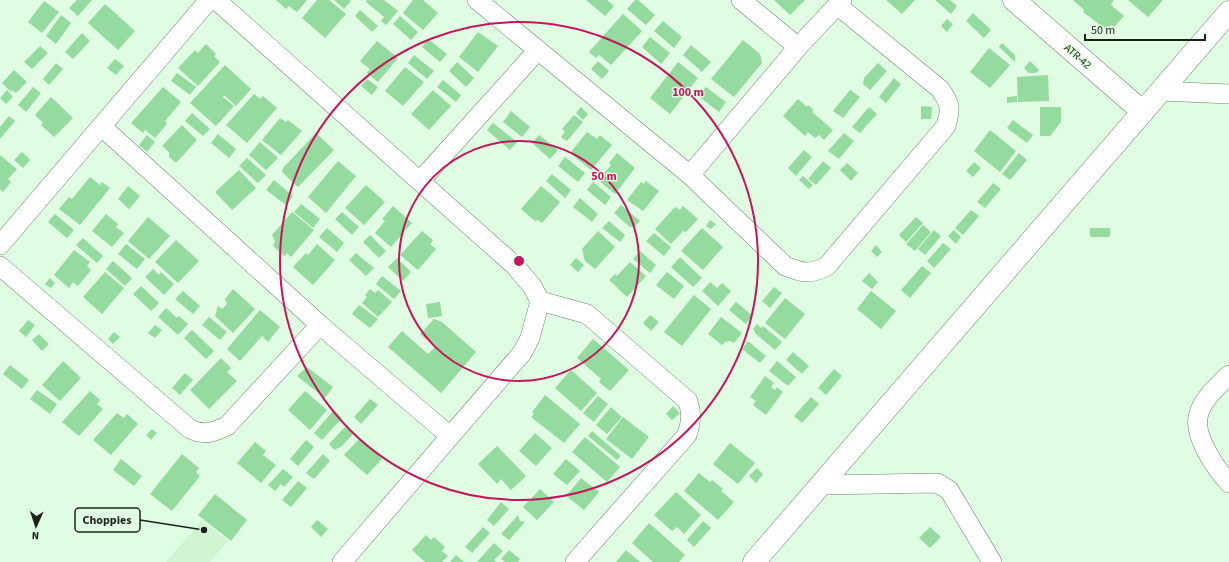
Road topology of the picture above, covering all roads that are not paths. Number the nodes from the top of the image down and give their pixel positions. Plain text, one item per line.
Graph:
1 (209, 0) edge
2 (216, 0) edge
3 (477, 0) edge
4 (741, 0) edge
5 (1014, 0) edge
6 (839, 2) edge
7 (1229, 12) edge
8 (798, 47) junction
9 (538, 50) junction
10 (1161, 91) junction
11 (1229, 94) edge
12 (1143, 112) junction
13 (101, 126) junction
14 (690, 175) junction
15 (420, 181) junction
16 (0, 245) edge
17 (0, 266) edge
18 (540, 301) junction
19 (320, 325) junction
20 (1229, 375) edge
21 (450, 436) junction
22 (1229, 483) edge
23 (821, 485) junction
24 (342, 562) edge
25 (575, 562) edge
26 (754, 562) edge
27 (992, 562) edge

1 - 13 street
2 - 15 street
3 - 9 street
4 - 8 street
5 - 12 main road, ATR-42
6 - 8 street
6 - 14 street
7 - 10 main road
8 - 14 street
9 - 14 street
9 - 15 street
10 - 11 street
10 - 12 main road
12 - 23 main road
13 - 16 street
13 - 19 street
15 - 18 street
17 - 19 street
18 - 21 street
18 - 25 street
19 - 21 street
20 - 22 street
21 - 24 street
23 - 26 main road
23 - 27 street

